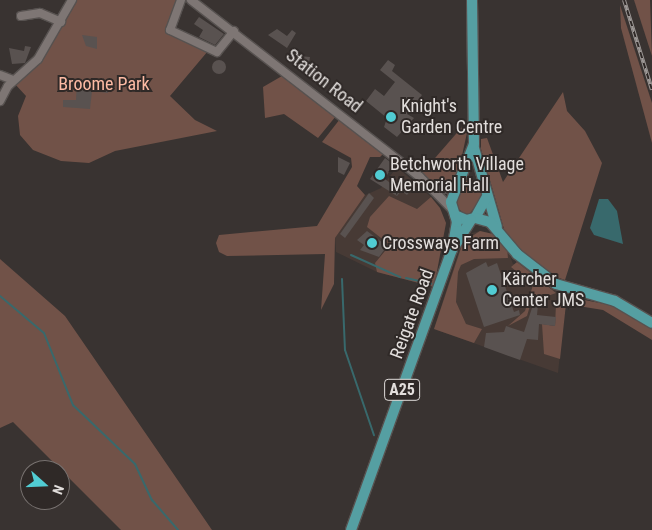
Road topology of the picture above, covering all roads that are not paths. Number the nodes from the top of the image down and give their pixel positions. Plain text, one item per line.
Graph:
1 (72, 0) edge
2 (181, 0) edge
3 (191, 0) edge
4 (472, 0) edge
5 (21, 16) dead end
6 (61, 22) junction
7 (234, 31) junction
8 (0, 75) edge
9 (14, 80) junction
10 (1, 96) edge
11 (474, 144) junction
12 (462, 177) junction
13 (484, 181) junction
14 (455, 187) junction
15 (436, 190) junction
16 (487, 196) junction
17 (453, 212) junction
18 (473, 219) junction
19 (498, 230) junction
20 (452, 250) junction
21 (652, 323) edge
22 (351, 530) edge

1 - 6 street
2 - 7 street
3 - 7 street, Station Road
4 - 11 main road
5 - 6 street
6 - 9 street
7 - 15 street, Station Road
8 - 9 street
9 - 10 street
11 - 12 main road
11 - 13 main road
12 - 13 main road
12 - 14 main road
13 - 16 main road
14 - 15 street
14 - 17 main road
15 - 17 street, Station Road
16 - 18 main road
16 - 19 main road
17 - 18 main road
17 - 20 main road, Reigate Road / A25
18 - 19 main road
18 - 20 main road, Reigate Road / A25
19 - 21 main road
20 - 22 main road, Reigate Road / A25

